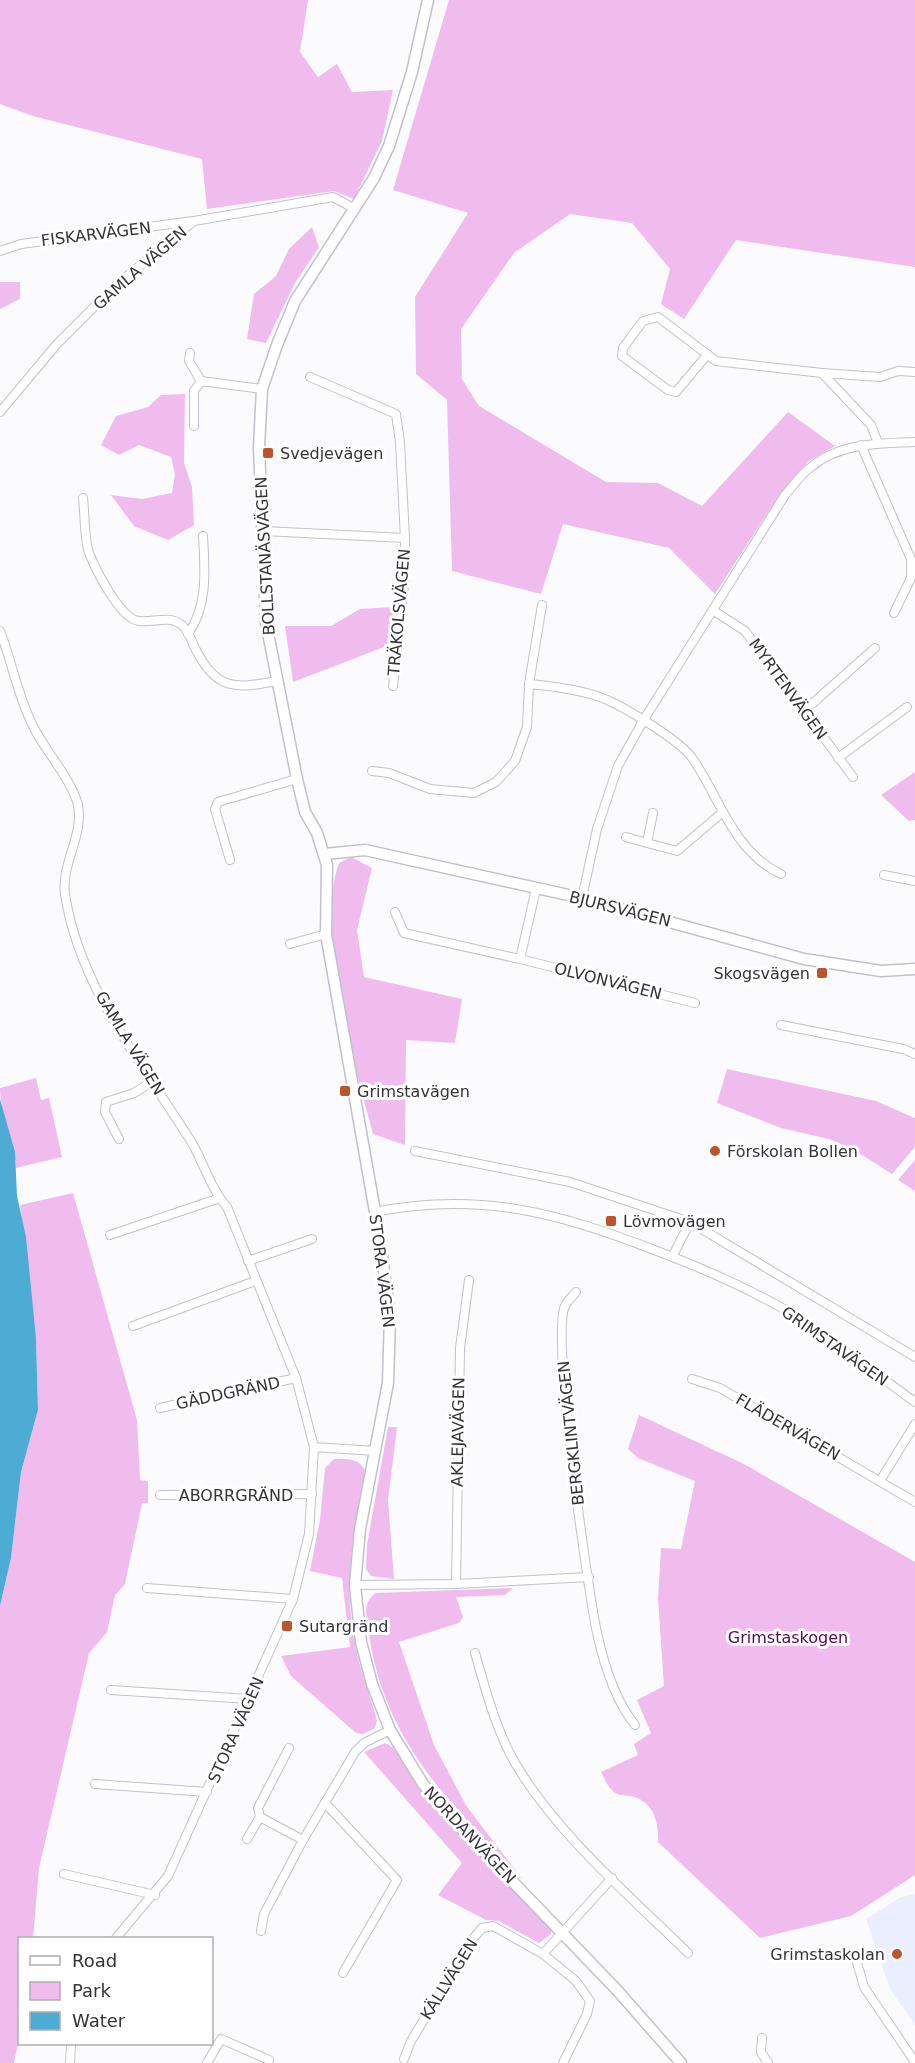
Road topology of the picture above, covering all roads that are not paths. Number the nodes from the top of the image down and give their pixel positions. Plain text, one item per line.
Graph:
1 (428, 0) edge
2 (355, 209) junction
3 (194, 221) junction
4 (0, 251) edge
5 (190, 353) dead end
6 (708, 355) junction
7 (915, 372) edge
8 (822, 374) junction
9 (310, 377) dead end
10 (201, 381) junction
11 (262, 389) junction
12 (0, 412) edge
13 (194, 426) dead end
14 (915, 441) edge
15 (878, 443) junction
16 (861, 445) junction
17 (83, 498) dead end
18 (264, 531) junction
19 (203, 536) dead end
20 (405, 538) junction
21 (542, 605) dead end
22 (714, 611) junction
23 (894, 613) dead end
24 (0, 631) edge
25 (188, 634) junction
26 (875, 648) dead end
27 (276, 681) junction
28 (529, 684) junction
29 (393, 686) dead end
30 (907, 707) dead end
31 (804, 711) junction
32 (643, 721) junction
33 (838, 758) junction
34 (372, 771) dead end
35 (853, 777) dead end
36 (297, 779) junction
37 (723, 812) junction
38 (653, 813) dead end
39 (626, 837) dead end
40 (647, 843) junction
41 (325, 854) junction
42 (230, 860) dead end
43 (781, 874) dead end
44 (884, 875) dead end
45 (915, 882) edge
46 (536, 889) junction
47 (582, 898) junction
48 (395, 912) dead end
49 (326, 934) junction
50 (290, 944) dead end
51 (520, 959) junction
52 (915, 969) edge
53 (695, 1003) dead end
54 (781, 1025) dead end
55 (915, 1054) edge
56 (153, 1081) junction
57 (119, 1139) dead end
58 (415, 1150) dead end
59 (220, 1198) junction
60 (374, 1212) junction
61 (690, 1222) junction
62 (110, 1235) dead end
63 (312, 1239) dead end
64 (672, 1257) junction
65 (248, 1261) junction
66 (469, 1280) dead end
67 (255, 1281) junction
68 (576, 1292) dead end
69 (133, 1326) dead end
70 (915, 1357) edge
71 (296, 1378) junction
72 (692, 1379) dead end
73 (915, 1402) edge
74 (160, 1408) dead end
75 (915, 1424) edge
76 (314, 1447) junction
77 (376, 1451) junction
78 (880, 1480) junction
79 (312, 1494) junction
80 (160, 1495) dead end
81 (915, 1502) edge
82 (589, 1577) junction
83 (456, 1584) junction
84 (355, 1586) junction
85 (147, 1588) dead end
86 (293, 1599) junction
87 (474, 1653) dead end
88 (111, 1690) dead end
89 (249, 1699) junction
90 (635, 1725) dead end
91 (390, 1730) junction
92 (289, 1748) dead end
93 (95, 1784) dead end
94 (207, 1792) junction
95 (325, 1803) junction
96 (260, 1817) junction
97 (248, 1839) dead end
98 (303, 1840) junction
99 (64, 1874) dead end
100 (612, 1878) junction
101 (155, 1895) junction
102 (261, 1931) dead end
103 (562, 1932) junction
104 (117, 1937) edge
105 (688, 1953) dead end
106 (543, 1954) junction
107 (856, 1959) dead end
108 (343, 1973) dead end
109 (762, 2038) dead end
110 (71, 2045) edge
111 (269, 2060) dead end
112 (404, 2060) dead end
113 (915, 2062) edge
114 (70, 2063) edge
115 (207, 2063) edge
116 (563, 2063) edge
117 (681, 2063) edge
118 (768, 2063) edge

1 - 2 street, BOLLSTANÄSVÄGEN
2 - 3 street, GAMLA VÄGEN
2 - 11 street, BOLLSTANÄSVÄGEN
3 - 4 street, FISKARVÄGEN
3 - 12 street, GAMLA VÄGEN
5 - 10 street
6 - 6 street
6 - 8 street
7 - 8 street
8 - 15 street
9 - 20 street
10 - 11 street
10 - 13 street
11 - 18 street, BOLLSTANÄSVÄGEN
14 - 15 street
15 - 16 street
16 - 22 street
16 - 23 street
17 - 25 street
18 - 20 street
18 - 27 street, BOLLSTANÄSVÄGEN
19 - 25 street
20 - 29 street, TRÄKOLSVÄGEN
21 - 28 street
22 - 31 street, MYRTENVÄGEN
22 - 32 street
24 - 56 street, GAMLA VÄGEN
25 - 27 street
26 - 31 street
27 - 36 street, BOLLSTANÄSVÄGEN
28 - 32 street
28 - 34 street
30 - 33 street
31 - 33 street, MYRTENVÄGEN
32 - 37 street
32 - 47 street
33 - 35 street, MYRTENVÄGEN
36 - 41 street, BOLLSTANÄSVÄGEN
36 - 42 street
37 - 40 street
37 - 43 street
38 - 40 street
39 - 40 street
41 - 46 street, BJURSVÄGEN
41 - 49 street, STORA VÄGEN
44 - 45 street
46 - 47 street, BJURSVÄGEN
46 - 51 street
47 - 52 street, BJURSVÄGEN
48 - 51 street, OLVONVÄGEN
49 - 50 street
49 - 60 street, STORA VÄGEN
51 - 53 street, OLVONVÄGEN
54 - 55 street
56 - 57 street
56 - 59 street, GAMLA VÄGEN
58 - 61 street
59 - 62 street
59 - 65 street, GAMLA VÄGEN
60 - 64 street, GRIMSTAVÄGEN
60 - 77 street, STORA VÄGEN
61 - 64 street
61 - 70 street
63 - 65 street
64 - 73 street, GRIMSTAVÄGEN
65 - 67 street, GAMLA VÄGEN
66 - 83 street, AKLEJAVÄGEN
67 - 69 street
67 - 71 street, GAMLA VÄGEN
68 - 82 street, BERGKLINTVÄGEN
71 - 74 street, GÄDDGRÄND
71 - 76 street, GAMLA VÄGEN
72 - 78 street, FLÄDERVÄGEN
75 - 78 street
76 - 77 street
76 - 79 street, STORA VÄGEN
77 - 84 street, NORDANVÄGEN
78 - 81 street, FLÄDERVÄGEN
79 - 80 street, ABORRGRÄND
79 - 86 street, STORA VÄGEN
82 - 83 street
82 - 90 street, BERGKLINTVÄGEN
83 - 84 street
84 - 91 street, NORDANVÄGEN
85 - 86 street
86 - 89 street, STORA VÄGEN
87 - 100 street
88 - 89 street
89 - 94 street, STORA VÄGEN
91 - 95 street
91 - 103 street, NORDANVÄGEN
92 - 96 street
93 - 94 street
94 - 101 street, STORA VÄGEN
95 - 98 street
95 - 108 street
96 - 97 street
96 - 98 street
98 - 102 street
99 - 101 street
100 - 103 street
100 - 105 street
101 - 104 street, STORA VÄGEN
103 - 106 street
103 - 117 street, NORDANVÄGEN
106 - 112 street, KÄLLVÄGEN
106 - 116 street, KÄLLVÄGEN
107 - 113 street
109 - 118 street
110 - 114 street
111 - 115 street

